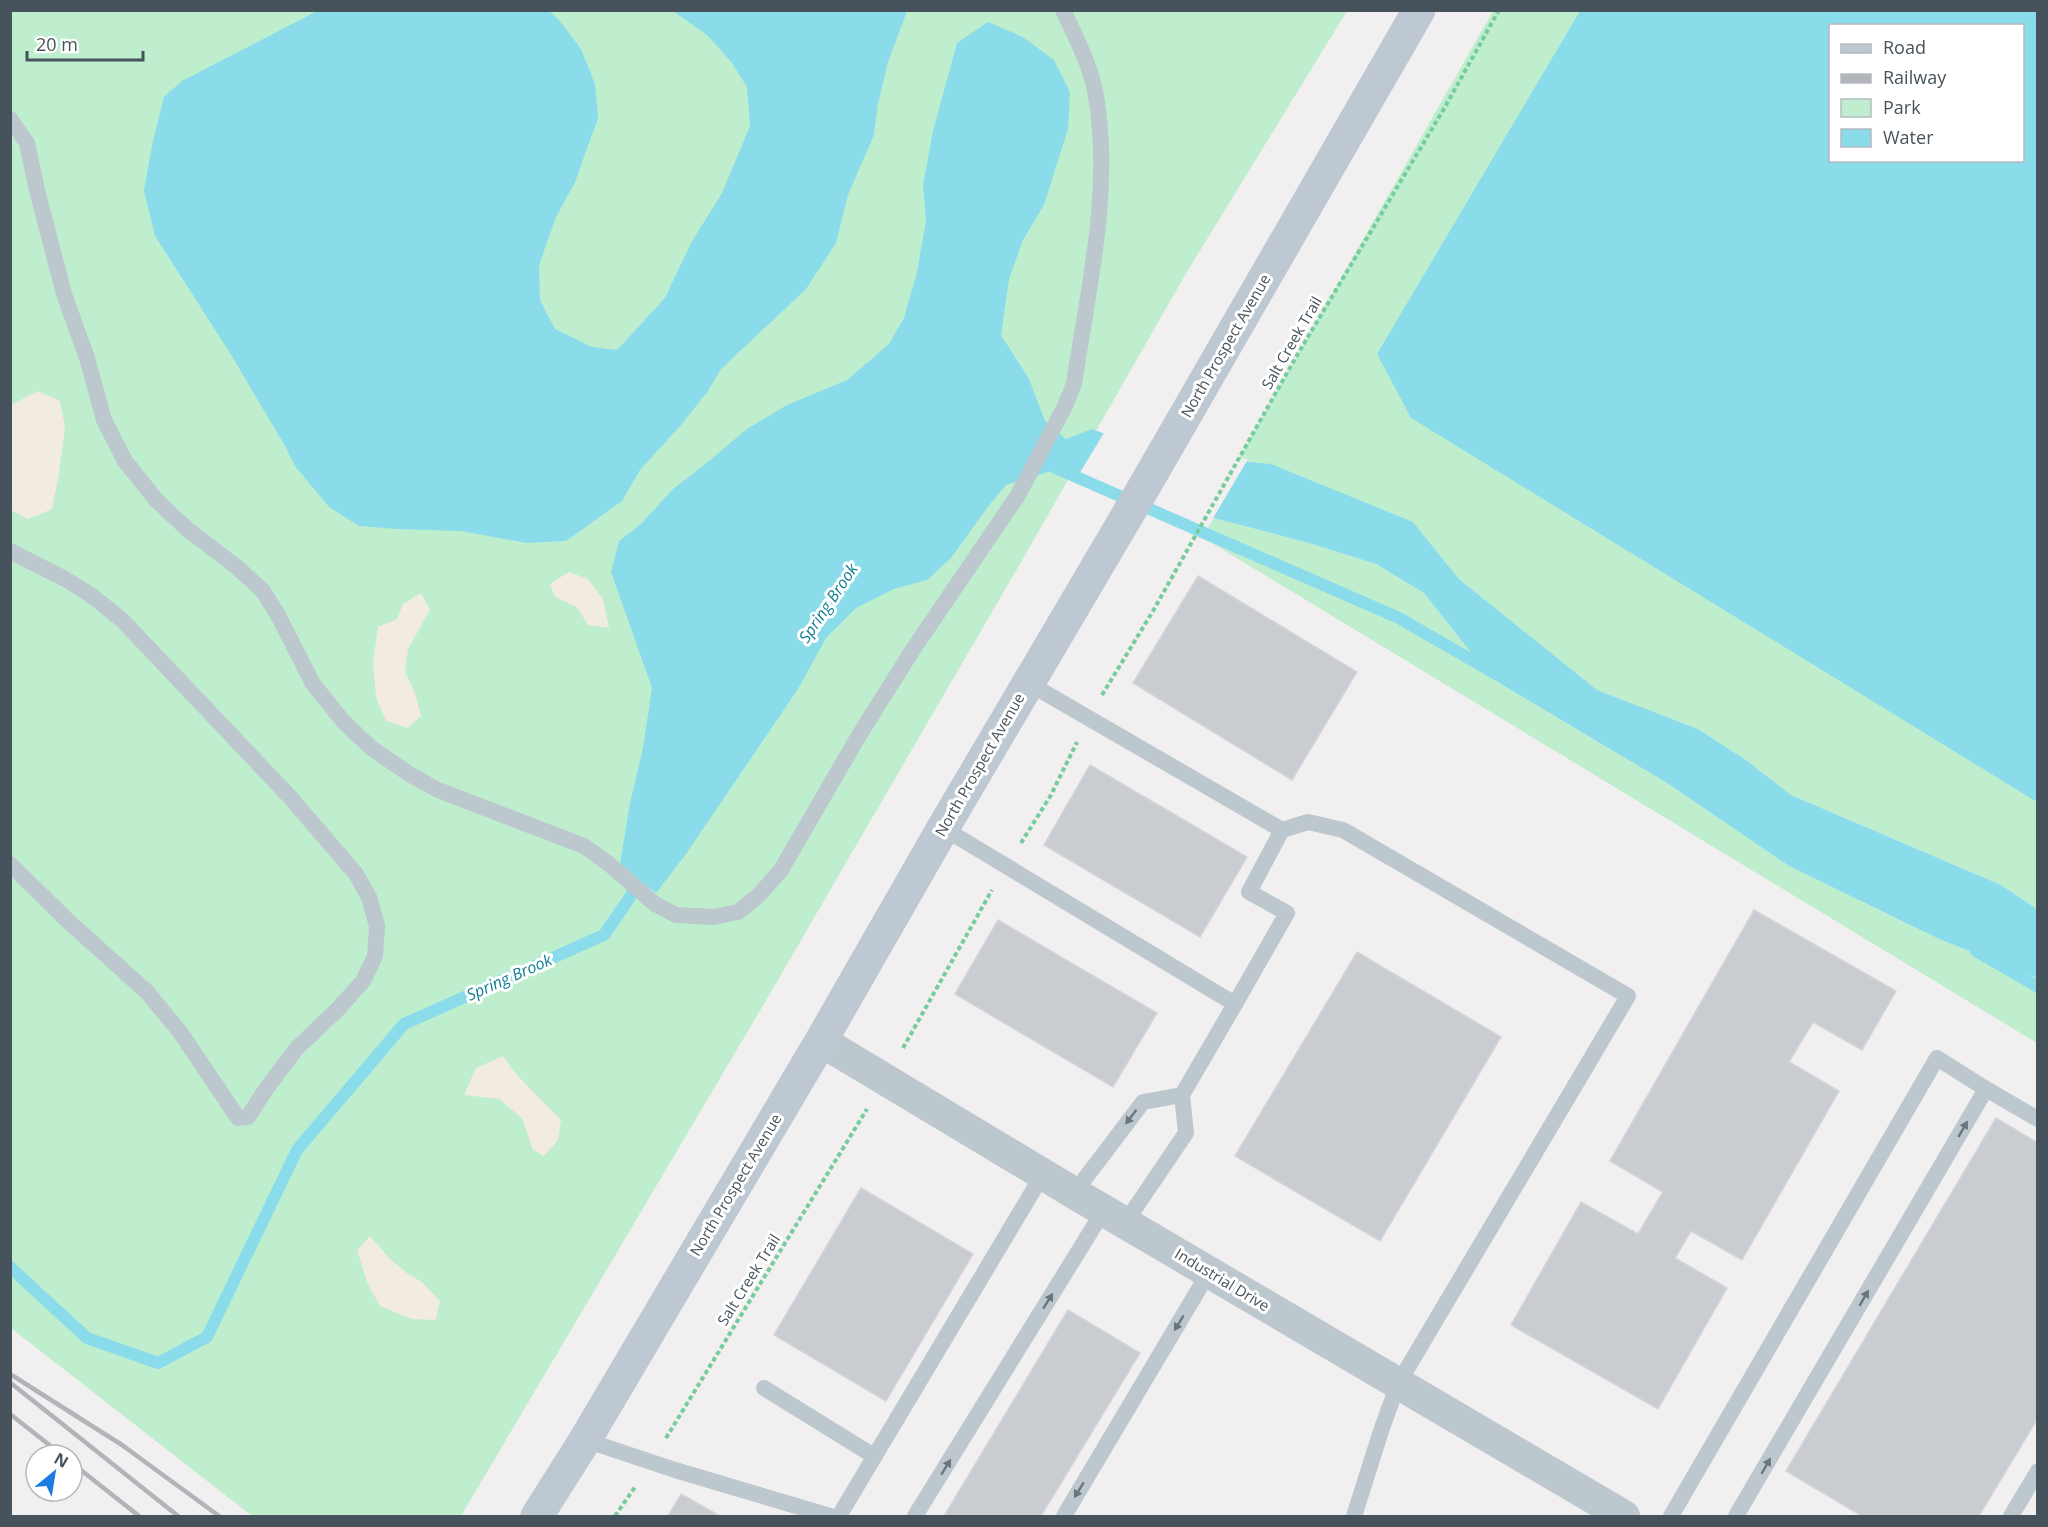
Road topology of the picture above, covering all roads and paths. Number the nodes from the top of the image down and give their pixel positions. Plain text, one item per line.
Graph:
1 (1063, 10) edge
2 (1419, 10) edge
3 (1499, 10) edge
4 (10, 118) edge
5 (10, 551) edge
6 (1028, 682) junction
7 (1106, 687) dead end
8 (1078, 738) dead end
9 (1032, 825) dead end
10 (943, 828) junction
11 (1282, 830) junction
12 (10, 864) edge
13 (990, 893) dead end
14 (1234, 1004) junction
15 (913, 1032) dead end
16 (821, 1041) junction
17 (1986, 1089) junction
18 (1182, 1095) junction
19 (2037, 1119) edge
20 (858, 1124) dead end
21 (1043, 1174) junction
22 (1074, 1193) junction
23 (1115, 1217) junction
24 (1209, 1272) junction
25 (1398, 1384) junction
26 (764, 1388) dead end
27 (585, 1440) junction
28 (660, 1447) dead end
29 (874, 1456) junction
30 (2037, 1471) edge
31 (636, 1485) dead end
32 (537, 1516) edge
33 (615, 1516) edge
34 (830, 1516) edge
35 (839, 1516) edge
36 (915, 1516) edge
37 (1064, 1516) edge
38 (1354, 1516) edge
39 (1624, 1516) edge
40 (1671, 1516) edge
41 (1736, 1516) edge
42 (2011, 1516) edge

1 - 4 lane
2 - 6 main road, North Prospect Avenue
3 - 7 path, Salt Creek Trail
5 - 12 lane
6 - 10 main road, North Prospect Avenue
6 - 11 lane
8 - 9 path
10 - 14 lane
10 - 16 main road, North Prospect Avenue
11 - 14 lane
11 - 25 lane
13 - 15 path
14 - 18 lane
16 - 21 street, Industrial Drive
16 - 27 main road, North Prospect Avenue
17 - 19 lane
17 - 40 lane
41 -> 17 lane
18 -> 22 lane
18 - 23 lane
20 - 28 path, Salt Creek Trail
21 - 22 street, Industrial Drive
21 - 29 lane
22 - 23 street, Industrial Drive
23 - 24 street, Industrial Drive
36 -> 23 lane
24 - 25 street, Industrial Drive
24 -> 37 lane
25 - 38 lane
25 - 39 street, Industrial Drive
26 - 29 lane
27 - 32 main road, North Prospect Avenue
27 - 34 lane
29 - 35 lane
30 - 42 lane
31 - 33 path

